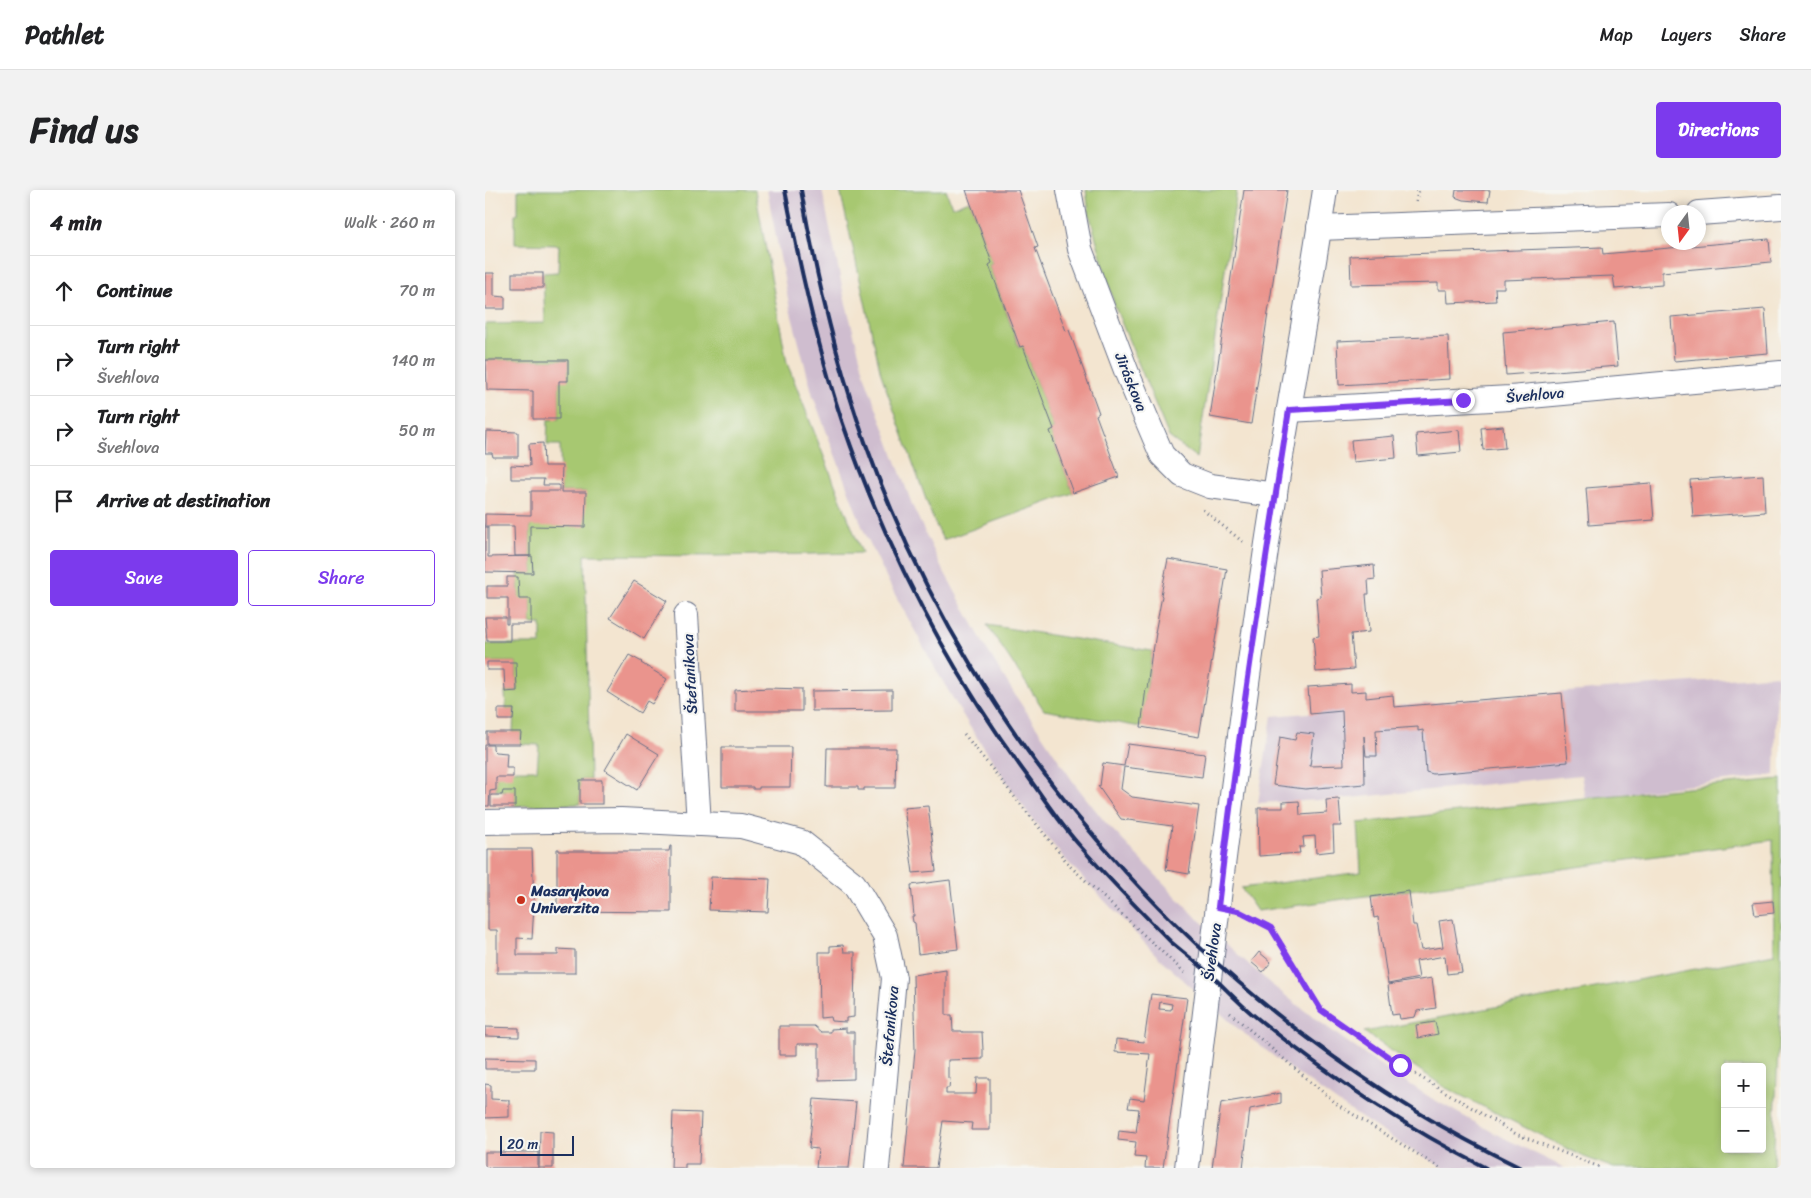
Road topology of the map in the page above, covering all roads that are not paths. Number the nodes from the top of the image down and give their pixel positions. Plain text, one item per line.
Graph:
1 (1069, 190) edge
2 (1325, 190) edge
3 (1781, 207) edge
4 (1706, 212) edge
5 (1661, 216) edge
6 (1319, 228) junction
7 (1781, 374) edge
8 (1289, 410) junction
9 (1275, 495) junction
10 (686, 615) dead end
11 (485, 822) edge
12 (699, 824) junction
13 (877, 1168) edge
14 (1187, 1168) edge

1 - 9 street, Jiráskova
2 - 6 street, Švehlova
3 - 4 street
5 - 6 street
6 - 8 street, Švehlova
7 - 8 street, Švehlova
8 - 9 street, Švehlova
9 - 14 street, Švehlova
10 - 12 street, Štefanikova
11 - 12 street, Štefanikova
12 - 13 street, Štefanikova

